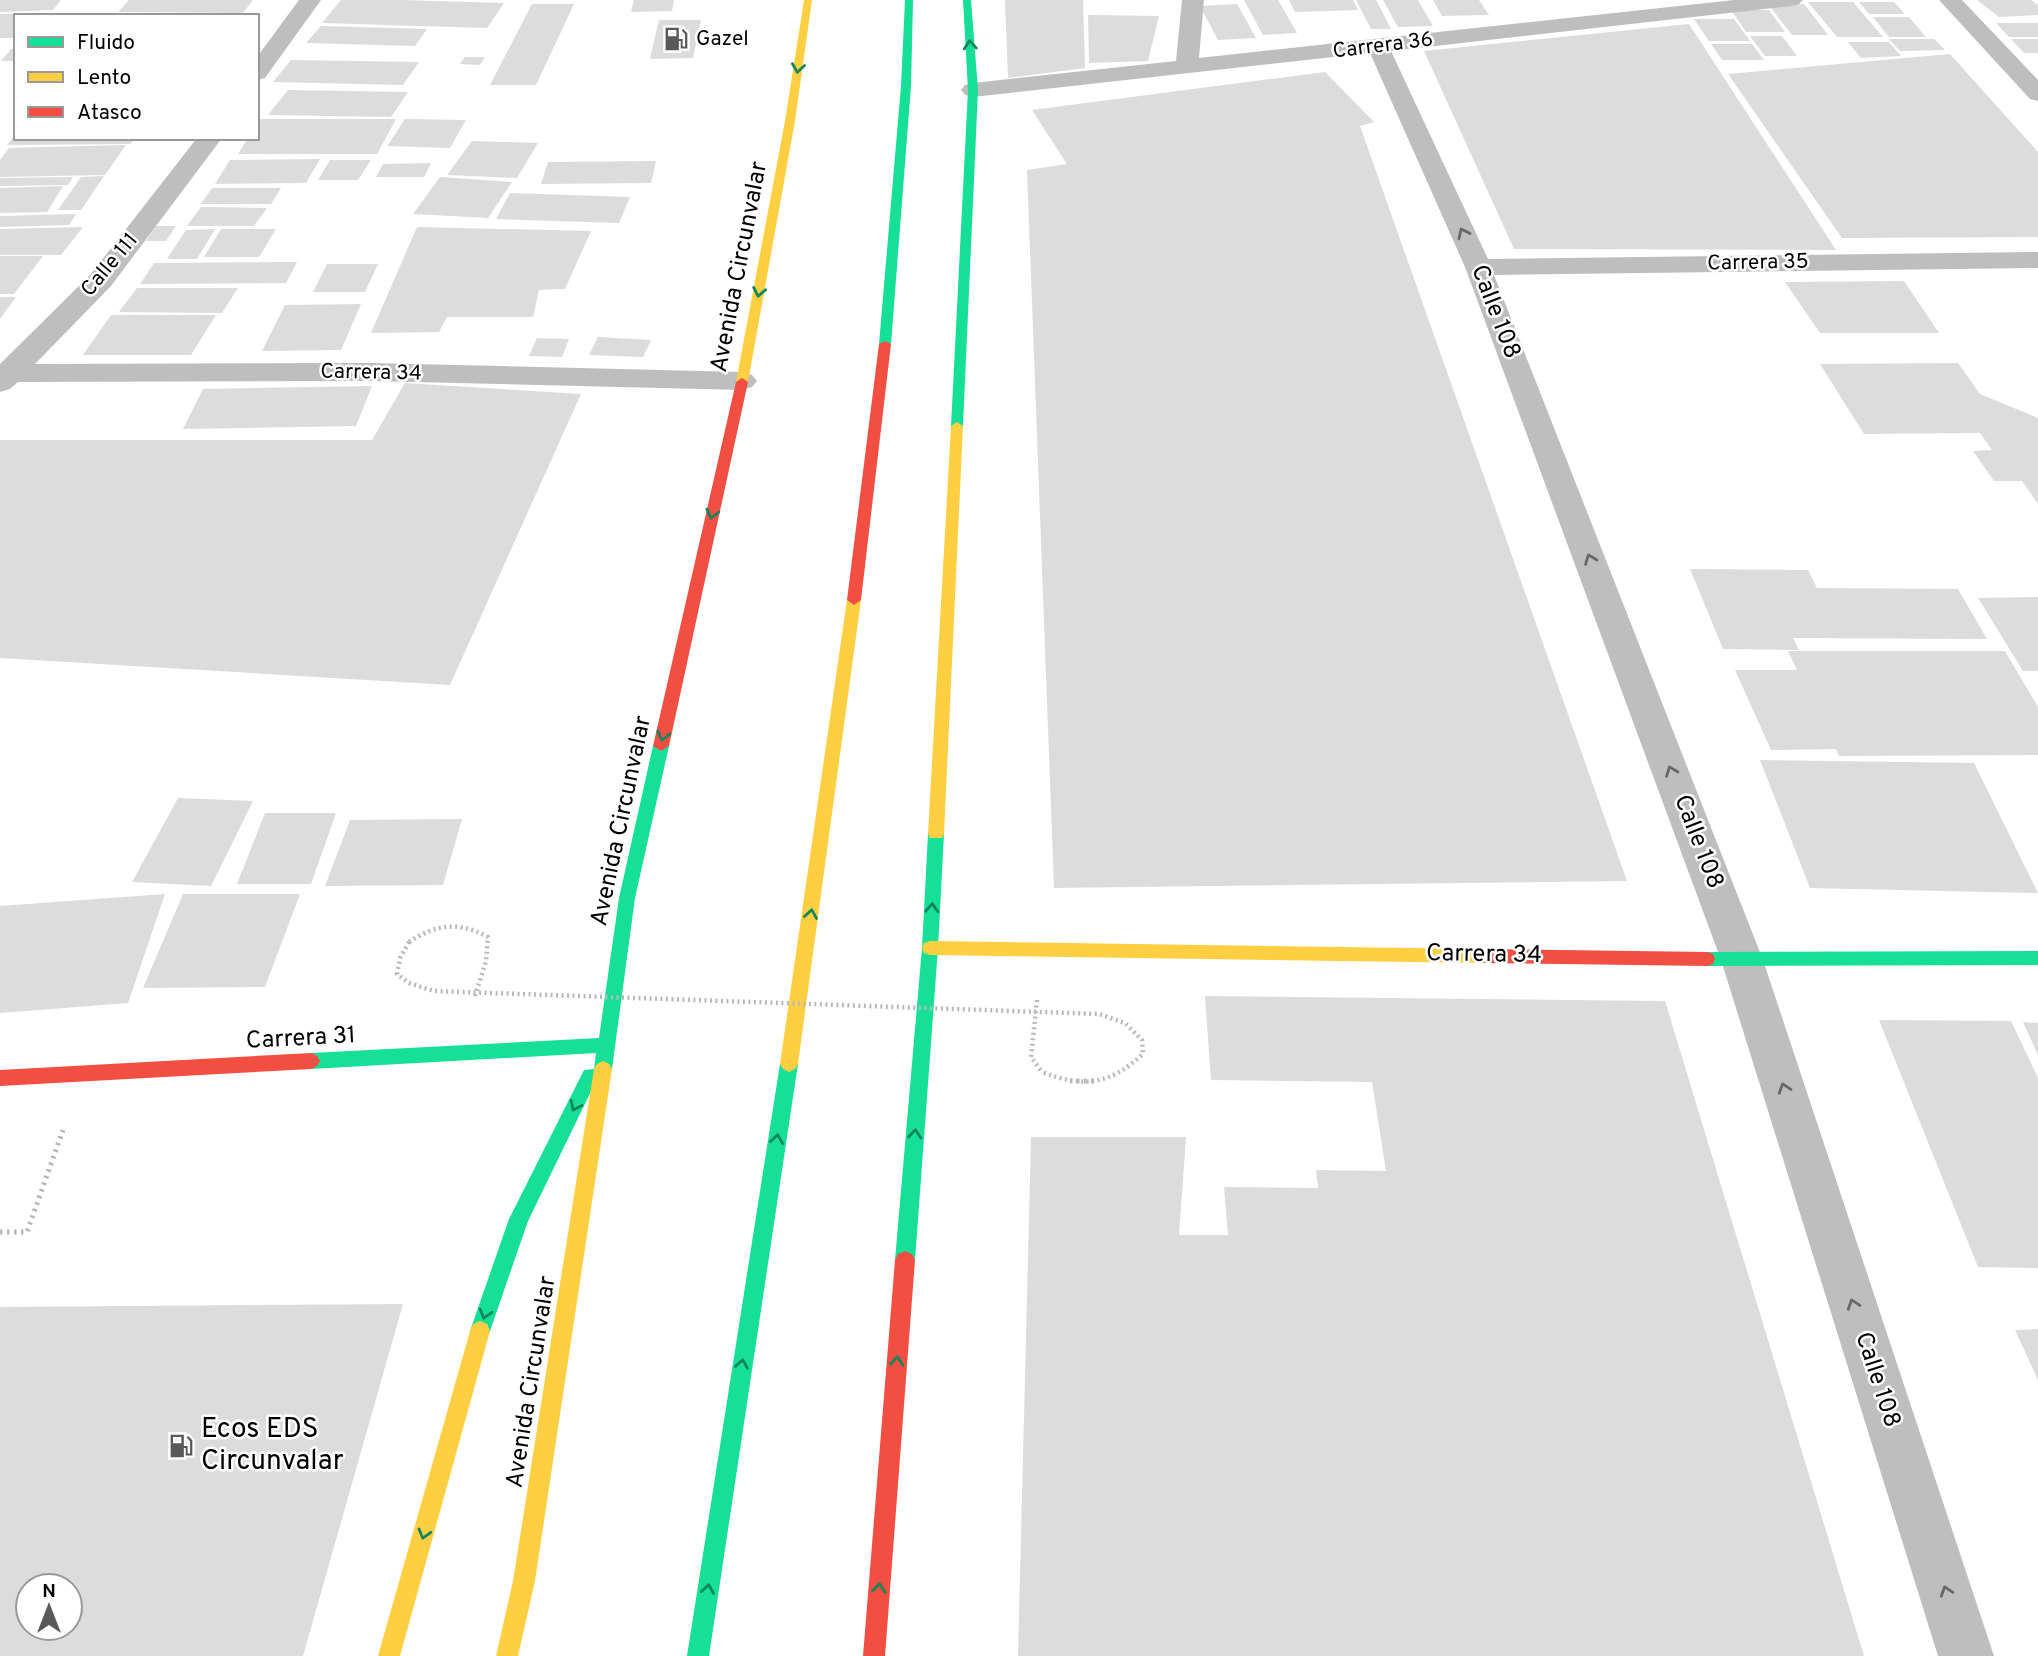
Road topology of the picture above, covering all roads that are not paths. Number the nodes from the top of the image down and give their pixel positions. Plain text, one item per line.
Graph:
1 (310, 0) edge
2 (808, 0) edge
3 (909, 0) edge
4 (967, 0) edge
5 (1193, 0) edge
6 (1563, 0) edge
7 (1792, 0) edge
8 (1950, 0) edge
9 (1569, 24) junction
10 (1378, 47) junction
11 (1187, 68) junction
12 (259, 70) edge
13 (974, 90) junction
14 (2038, 94) edge
15 (208, 140) edge
16 (2038, 260) edge
17 (1478, 267) junction
18 (3, 377) edge
19 (742, 381) junction
20 (930, 948) junction
21 (2038, 958) edge
22 (1742, 960) junction
23 (605, 1045) junction
24 (0, 1078) edge
25 (389, 1656) edge
26 (507, 1656) edge
27 (698, 1656) edge
28 (874, 1656) edge
29 (1966, 1656) edge

1 - 12 street
2 -> 19 main road, Avenida Circunvalar
27 -> 3 main road
13 -> 4 main road
5 - 11 street
6 - 9 street
7 - 9 street, Carrera 36
8 - 14 street
9 - 10 street, Carrera 36
10 - 11 street, Carrera 36
17 -> 10 street, Calle 108
11 - 13 street, Carrera 36
20 -> 13 main road
15 - 18 street, Calle 111
16 - 17 street, Carrera 35
22 -> 17 street, Calle 108
18 - 19 street, Carrera 34
19 -> 23 main road, Avenida Circunvalar
20 - 22 main road, Carrera 34
28 -> 20 main road
21 - 22 main road, Carrera 34
29 -> 22 street, Calle 108
23 - 24 main road, Carrera 31
23 -> 25 main road
23 - 26 main road, Avenida Circunvalar

